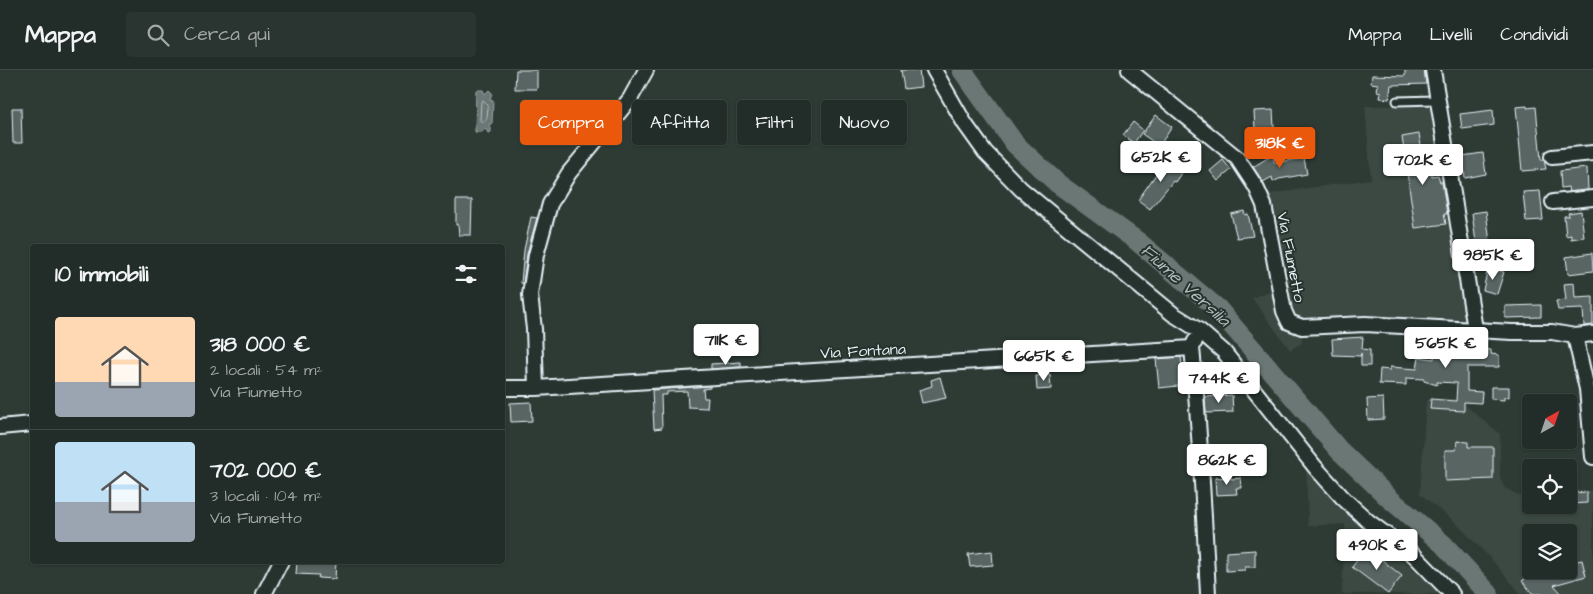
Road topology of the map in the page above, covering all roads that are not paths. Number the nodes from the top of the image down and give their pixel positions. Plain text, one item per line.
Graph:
1 (646, 70) edge
2 (934, 70) edge
3 (1129, 70) edge
4 (1433, 70) edge
5 (1438, 100) junction
6 (1397, 101) dead end
7 (1593, 153) edge
8 (1552, 156) dead end
9 (1593, 198) edge
10 (1554, 202) dead end
11 (1475, 330) junction
12 (1200, 331) junction
13 (1593, 334) edge
14 (1575, 336) junction
15 (1192, 348) junction
16 (505, 388) edge
17 (536, 388) junction
18 (30, 424) edge
19 (0, 427) edge
20 (1593, 457) edge
21 (279, 564) edge
22 (264, 594) edge
23 (1208, 594) edge
24 (1452, 594) edge

1 - 17 street
2 - 12 street
3 - 11 street, Via Fiumetto
4 - 5 street
5 - 6 lane
5 - 11 street
7 - 8 street
9 - 10 street
11 - 14 street, Via Fiumetto
12 - 15 street
12 - 24 street
13 - 14 street, Via Fiumetto
14 - 20 street
15 - 17 street, Via Fontana
15 - 23 street
16 - 17 street, Via Fontana
18 - 19 street
21 - 22 street

